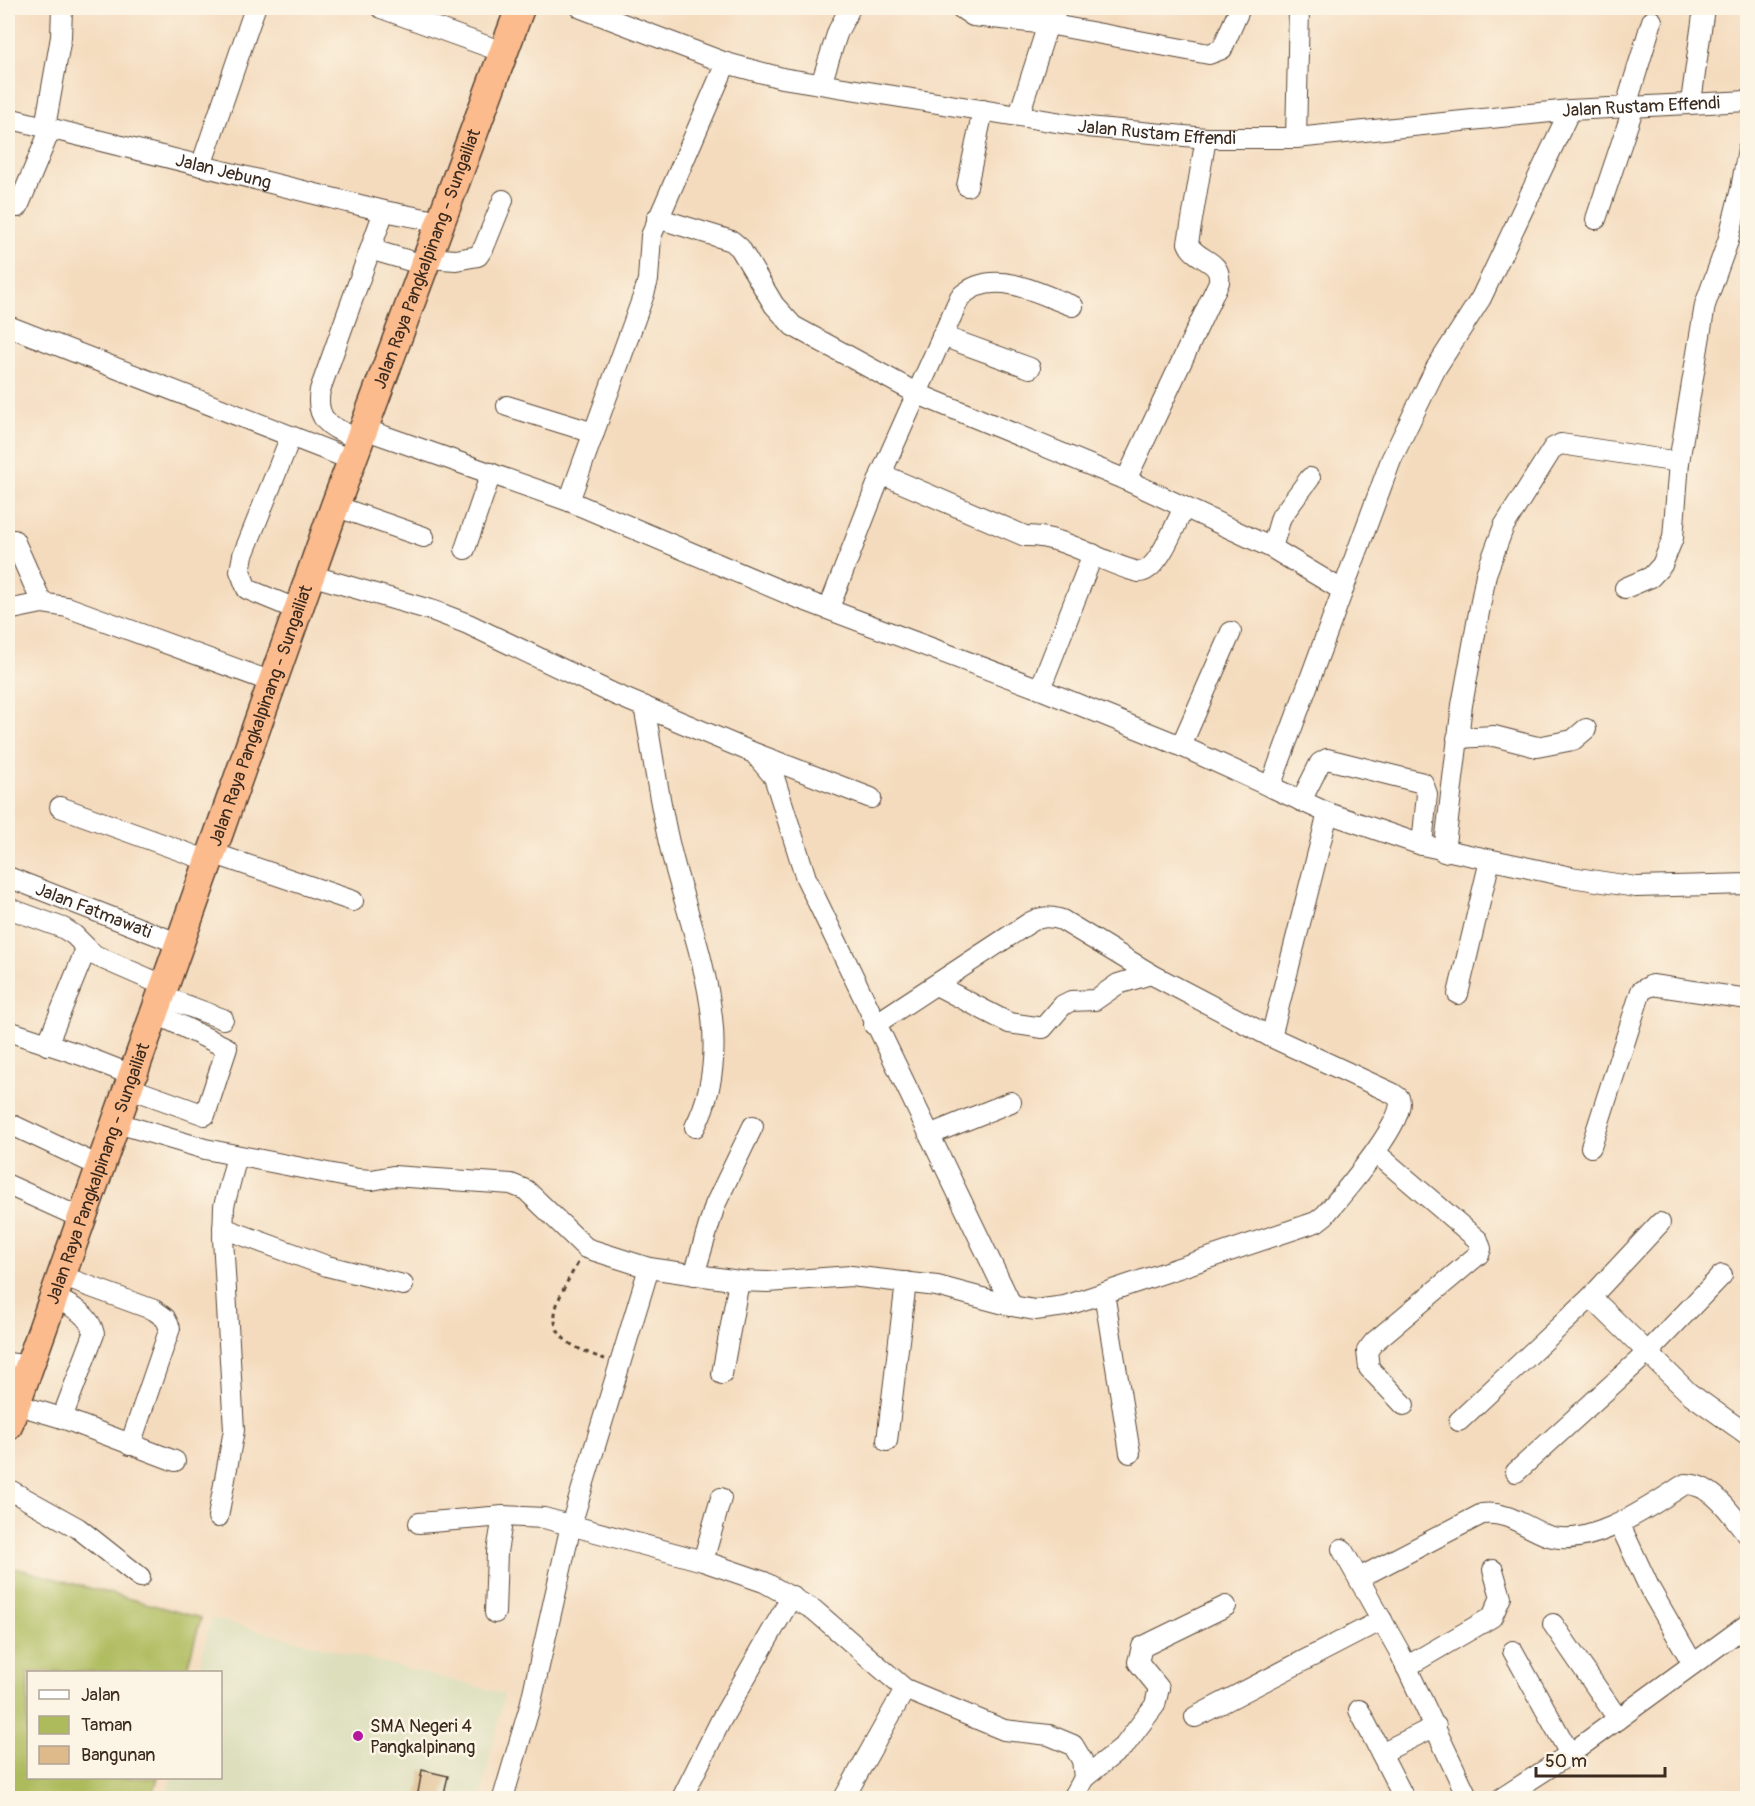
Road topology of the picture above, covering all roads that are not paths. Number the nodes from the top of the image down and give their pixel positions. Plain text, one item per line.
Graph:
1 (62, 8) edge
2 (255, 8) edge
3 (381, 8) edge
4 (520, 8) edge
5 (580, 8) edge
6 (850, 8) edge
7 (961, 8) edge
8 (1240, 8) edge
9 (1299, 8) edge
10 (1704, 8) edge
11 (1053, 16) edge
12 (1652, 21) dead end
13 (503, 52) junction
14 (726, 63) junction
15 (820, 84) junction
16 (1748, 101) edge
17 (1691, 102) junction
18 (1630, 106) junction
19 (983, 110) junction
20 (1570, 110) junction
21 (1019, 115) junction
22 (8, 118) edge
23 (48, 127) junction
24 (1206, 138) junction
25 (1296, 138) junction
26 (1748, 149) edge
27 (201, 166) junction
28 (967, 186) dead end
29 (503, 200) dead end
30 (18, 207) dead end
31 (384, 211) junction
32 (657, 218) junction
33 (1596, 219) dead end
34 (441, 222) junction
35 (370, 252) junction
36 (426, 261) junction
37 (1073, 306) dead end
38 (8, 326) edge
39 (942, 336) junction
40 (1030, 368) dead end
41 (918, 394) junction
42 (507, 406) dead end
43 (594, 433) junction
44 (291, 436) junction
45 (359, 443) junction
46 (1679, 462) junction
47 (491, 473) junction
48 (882, 474) junction
49 (1310, 478) dead end
50 (1126, 480) junction
51 (569, 501) junction
52 (335, 506) junction
53 (1184, 507) junction
54 (424, 537) dead end
55 (14, 540) dead end
56 (1272, 548) junction
57 (465, 549) dead end
58 (1093, 554) junction
59 (310, 575) junction
60 (1625, 588) dead end
61 (1342, 590) junction
62 (42, 603) junction
63 (829, 608) junction
64 (8, 610) edge
65 (298, 610) junction
66 (1231, 632) dead end
67 (272, 682) junction
68 (1040, 689) junction
69 (644, 706) junction
70 (1586, 729) dead end
71 (1457, 738) junction
72 (1181, 746) junction
73 (754, 753) junction
74 (1270, 787) junction
75 (871, 798) dead end
76 (1301, 801) junction
77 (60, 807) dead end
78 (1328, 813) junction
79 (1422, 845) junction
80 (1444, 852) junction
81 (211, 857) junction
82 (1490, 860) junction
83 (8, 877) edge
84 (1748, 884) edge
85 (353, 901) dead end
86 (8, 908) edge
87 (180, 944) junction
88 (86, 949) junction
89 (1151, 974) junction
90 (936, 984) junction
91 (1458, 994) dead end
92 (160, 998) junction
93 (1748, 999) edge
94 (223, 1019) dead end
95 (874, 1025) junction
96 (8, 1030) edge
97 (1270, 1037) junction
98 (47, 1045) junction
99 (130, 1081) junction
100 (1011, 1102) dead end
101 (114, 1122) junction
102 (8, 1123) edge
103 (753, 1126) dead end
104 (695, 1127) dead end
105 (929, 1135) junction
106 (1591, 1148) dead end
107 (1376, 1153) junction
108 (237, 1156) junction
109 (99, 1166) junction
110 (8, 1185) edge
111 (81, 1218) junction
112 (1659, 1223) dead end
113 (223, 1228) junction
114 (649, 1268) junction
115 (694, 1275) junction
116 (1722, 1275) dead end
117 (739, 1281) junction
118 (906, 1282) junction
119 (403, 1285) dead end
120 (58, 1286) junction
121 (1104, 1293) junction
122 (1591, 1297) junction
123 (1012, 1306) junction
124 (1646, 1354) junction
125 (19, 1364) edge
126 (722, 1374) dead end
127 (1404, 1405) dead end
128 (11, 1415) edge
129 (62, 1418) junction
130 (1459, 1421) dead end
131 (1748, 1435) edge
132 (887, 1441) dead end
133 (130, 1445) junction
134 (1130, 1453) dead end
135 (175, 1461) dead end
136 (1516, 1472) dead end
137 (8, 1489) edge
138 (722, 1498) dead end
139 (503, 1516) junction
140 (218, 1517) dead end
141 (419, 1523) dead end
142 (571, 1525) junction
143 (1620, 1525) junction
144 (1748, 1535) edge
145 (1342, 1549) dead end
146 (703, 1561) junction
147 (1493, 1570) dead end
148 (140, 1577) dead end
149 (1359, 1578) junction
150 (792, 1596) junction
151 (1226, 1606) dead end
152 (495, 1613) dead end
153 (1382, 1620) junction
154 (1553, 1624) dead end
155 (1748, 1624) edge
156 (1513, 1651) dead end
157 (1693, 1664) junction
158 (1406, 1667) junction
159 (905, 1689) junction
160 (1359, 1710) dead end
161 (1195, 1717) dead end
162 (1618, 1719) junction
163 (1436, 1726) junction
164 (1381, 1753) junction
165 (1570, 1754) junction
166 (1084, 1778) junction
167 (1506, 1797) edge
168 (503, 1798) edge
169 (682, 1798) edge
170 (844, 1798) edge
171 (1073, 1798) edge
172 (1404, 1798) edge
173 (1468, 1798) edge

1 - 23 street
2 - 27 street
3 - 13 street
4 - 13 highway, Jalan Raya Pangkalpinang - Sungailiat
5 - 14 street, Jalan Rustam Effendi
6 - 15 street
7 - 11 street
8 - 11 street
9 - 25 street
10 - 17 street
11 - 21 street
12 - 18 street
13 - 34 highway, Jalan Raya Pangkalpinang - Sungailiat
14 - 15 street, Jalan Rustam Effendi
14 - 32 street
15 - 19 street, Jalan Rustam Effendi
16 - 17 street, Jalan Rustam Effendi
17 - 18 street, Jalan Rustam Effendi
18 - 20 street, Jalan Rustam Effendi
18 - 33 street
19 - 21 street, Jalan Rustam Effendi
19 - 28 street
20 - 25 street, Jalan Rustam Effendi
20 - 61 street
21 - 24 street, Jalan Rustam Effendi
22 - 23 street, Jalan Jebung
23 - 27 street, Jalan Jebung
23 - 30 street
24 - 25 street, Jalan Rustam Effendi
24 - 50 street
26 - 46 street
27 - 31 street, Jalan Jebung
29 - 36 street
31 - 34 street, Jalan Jebung
31 - 35 street
32 - 41 street
32 - 43 street
34 - 36 highway, Jalan Raya Pangkalpinang - Sungailiat
35 - 36 street
35 - 45 street
36 - 45 highway, Jalan Raya Pangkalpinang - Sungailiat
37 - 39 street
38 - 44 street
39 - 40 street
39 - 41 street
41 - 48 street
41 - 50 street
42 - 43 street
43 - 51 street
44 - 45 street
44 - 65 street
45 - 47 street
45 - 52 highway, Jalan Raya Pangkalpinang - Sungailiat
46 - 60 street
46 - 71 street
47 - 51 street
47 - 57 street
48 - 58 street
48 - 63 street
49 - 56 street
50 - 53 street
51 - 63 street
52 - 54 street
52 - 59 highway, Jalan Raya Pangkalpinang - Sungailiat
53 - 56 street
53 - 58 street
55 - 62 street
56 - 61 street
58 - 68 street
59 - 65 highway, Jalan Raya Pangkalpinang - Sungailiat
59 - 69 street
61 - 74 street
62 - 64 street
62 - 67 street
63 - 68 street
65 - 67 highway, Jalan Raya Pangkalpinang - Sungailiat
66 - 72 street
67 - 81 highway, Jalan Raya Pangkalpinang - Sungailiat
68 - 72 street
69 - 73 street
69 - 104 street
70 - 71 street
71 - 80 street
72 - 74 street
73 - 75 street
73 - 95 street
74 - 76 street
76 - 78 street
76 - 79 street
77 - 81 street
78 - 79 street
78 - 97 street
79 - 80 street
80 - 82 street
81 - 85 street
81 - 87 highway, Jalan Raya Pangkalpinang - Sungailiat
82 - 84 street
82 - 91 street
83 - 87 street, Jalan Fatmawati
86 - 88 street
87 - 92 highway, Jalan Raya Pangkalpinang - Sungailiat
88 - 92 street
88 - 98 street
89 - 90 street
89 - 90 street
89 - 97 street
90 - 95 street
92 - 94 street
92 - 99 highway, Jalan Raya Pangkalpinang - Sungailiat
92 - 99 street
93 - 106 street
95 - 105 street
96 - 98 street
97 - 107 street
98 - 99 street
99 - 101 highway, Jalan Raya Pangkalpinang - Sungailiat
100 - 105 street
101 - 108 street
101 - 109 highway, Jalan Raya Pangkalpinang - Sungailiat
102 - 109 street
103 - 115 street
105 - 123 street
107 - 121 street
107 - 127 street
108 - 113 street
108 - 114 street
109 - 111 highway, Jalan Raya Pangkalpinang - Sungailiat
110 - 111 street
111 - 120 highway, Jalan Raya Pangkalpinang - Sungailiat
112 - 122 street
113 - 119 street
113 - 140 street
114 - 115 street
114 - 142 street
115 - 117 street
116 - 124 street
117 - 118 street
117 - 126 street
118 - 123 street
118 - 132 street
120 - 125 highway, Jalan Raya Pangkalpinang - Sungailiat
120 - 129 street
120 - 133 street
121 - 123 street
121 - 134 street
122 - 124 street
122 - 130 street
124 - 131 street
124 - 136 street
125 - 128 highway, Jalan Raya Pangkalpinang - Sungailiat
128 - 129 street
129 - 133 street
133 - 135 street
137 - 148 street
138 - 146 street
139 - 141 street
139 - 142 street
139 - 152 street
142 - 146 street
142 - 168 street
143 - 144 street
143 - 149 street
143 - 157 street
145 - 149 street
146 - 150 street
147 - 158 street
149 - 153 street
150 - 159 street
150 - 169 street
151 - 166 street
153 - 158 street
153 - 161 street
154 - 162 street
155 - 157 street
156 - 165 street
157 - 162 street
158 - 163 street
159 - 166 street
159 - 170 street
160 - 164 street
162 - 165 street
163 - 164 street
163 - 173 street
164 - 172 street
165 - 167 street
166 - 171 street

